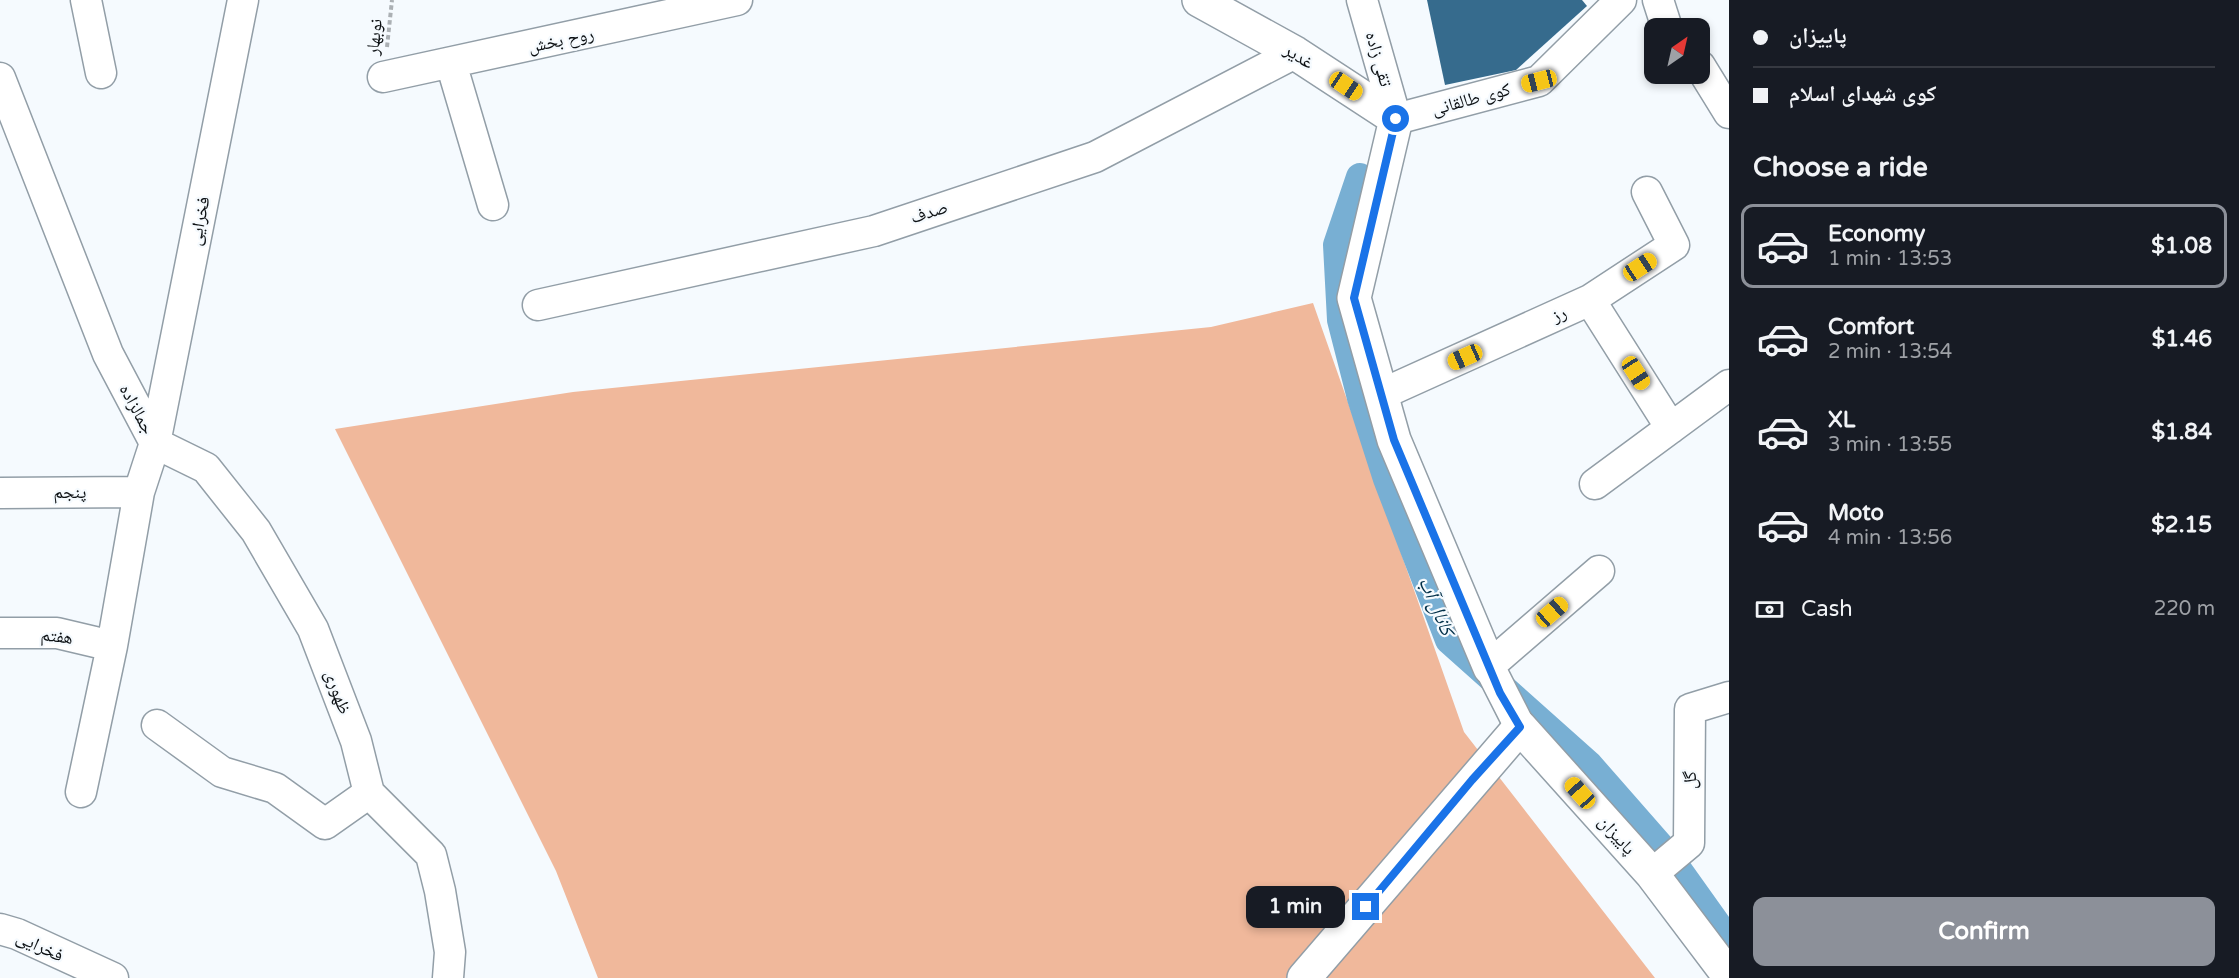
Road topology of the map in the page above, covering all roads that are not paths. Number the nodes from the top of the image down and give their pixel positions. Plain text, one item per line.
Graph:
1 (86, 0) edge
2 (219, 0) edge
3 (243, 0) edge
4 (737, 0) edge
5 (1199, 0) edge
6 (1362, 0) edge
7 (1620, 0) edge
8 (1658, 0) edge
9 (1664, 18) edge
10 (233, 51) junction
11 (1296, 53) junction
12 (451, 63) junction
13 (101, 73) dead end
14 (383, 77) road end
15 (0, 78) edge
16 (1710, 82) edge
17 (1729, 113) edge
18 (1396, 119) junction
19 (1647, 192) dead end
20 (493, 205) dead end
21 (1590, 300) junction
22 (538, 305) dead end
23 (1729, 385) edge
24 (1382, 394) junction
25 (1671, 428) junction
26 (155, 443) junction
27 (1595, 484) dead end
28 (139, 492) junction
29 (0, 493) edge
30 (1599, 571) dead end
31 (0, 633) edge
32 (112, 646) junction
33 (1493, 676) junction
34 (1729, 697) edge
35 (157, 725) dead end
36 (1520, 727) junction
37 (81, 792) dead end
38 (369, 793) junction
39 (1652, 874) junction
40 (0, 929) edge
41 (1726, 967) edge
42 (70, 970) edge
43 (113, 978) edge
44 (448, 978) edge
45 (1304, 978) edge

1 - 13 street
2 - 10 street
3 - 10 street, فخرایی
4 - 12 street, روح بخش
5 - 11 main road, غدیر
6 - 18 street, تقی زاده
7 - 18 street, کوی طالقانی
8 - 9 street
10 - 26 street, فخرایی
11 - 18 main road, غدیر
11 - 22 street, صدف
12 - 14 street, روح بخش
12 - 20 street
15 - 26 street, جمالزاده
16 - 17 street
18 - 24 main road, پاییزان
19 - 21 street, رز
21 - 24 street, رز
21 - 25 street
23 - 25 street
24 - 33 main road, پاییزان
25 - 27 street
26 - 28 street, جمالزاده
26 - 38 street, ظهوری
28 - 29 street, پنجم
28 - 32 street, جمالزاده
30 - 33 street
31 - 32 street, هفتم
32 - 37 street, جمالزاده
33 - 36 street, پاییزان
34 - 39 street, گل
35 - 38 street
36 - 39 main road, پاییزان
36 - 45 main road
38 - 44 street
39 - 41 main road, پاییزان
40 - 42 street, فخرایی
42 - 43 street, فخرایی

